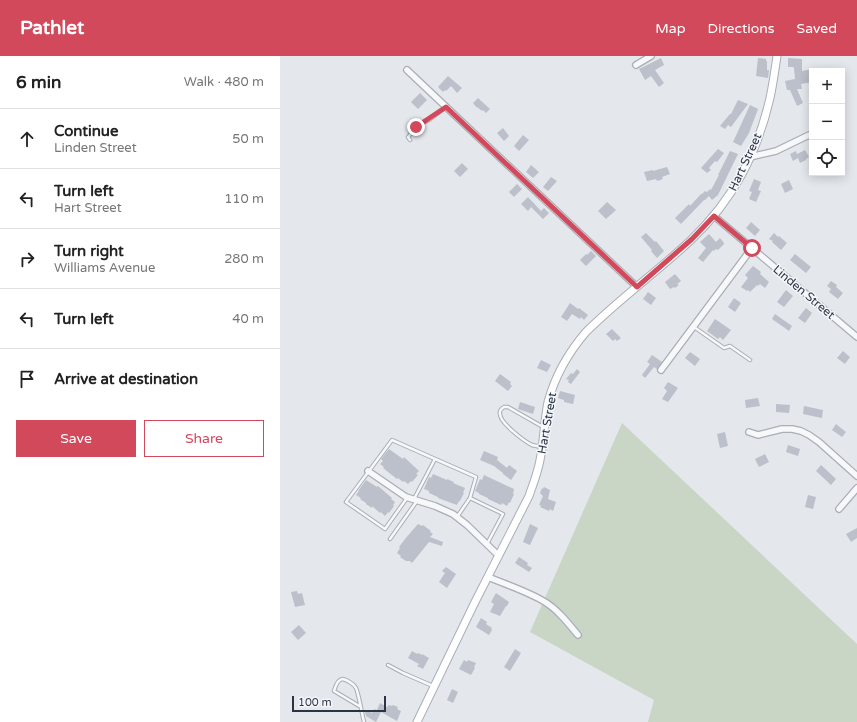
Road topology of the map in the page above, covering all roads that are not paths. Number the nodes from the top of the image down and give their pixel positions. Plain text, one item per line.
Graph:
1 (651, 56) edge
2 (777, 56) edge
3 (636, 64) dead end
4 (407, 70) dead end
5 (446, 107) junction
6 (809, 135) dead end
7 (410, 140) dead end
8 (750, 158) junction
9 (714, 216) junction
10 (752, 248) junction
11 (637, 287) junction
12 (693, 326) junction
13 (857, 337) edge
14 (750, 360) dead end
15 (661, 370) dead end
16 (544, 428) junction
17 (749, 432) dead end
18 (542, 447) junction
19 (435, 459) junction
20 (368, 471) junction
21 (857, 476) edge
22 (857, 488) edge
23 (470, 498) junction
24 (413, 499) junction
25 (839, 509) dead end
26 (457, 517) junction
27 (390, 539) dead end
28 (487, 545) junction
29 (498, 555) junction
30 (488, 577) junction
31 (578, 635) dead end
32 (388, 664) dead end
33 (434, 687) junction
34 (360, 707) junction
35 (364, 722) edge
36 (417, 722) edge

1 - 3 street
2 - 8 main road, Hart Street
4 - 5 street
5 - 7 lane
5 - 11 street
6 - 8 street
8 - 9 main road, Hart Street
9 - 10 street, Linden Street
9 - 11 main road, Hart Street
10 - 12 street
10 - 13 street, Linden Street
11 - 16 main road, Hart Street
12 - 14 lane
12 - 15 street
16 - 18 main road, Hart Street
16 - 18 lane
17 - 21 street
18 - 29 main road, Hart Street
19 - 20 lane
19 - 23 lane
19 - 24 lane
20 - 24 street
20 - 24 lane
22 - 25 street
23 - 26 lane
23 - 28 lane
24 - 26 street
24 - 27 lane
26 - 28 street
28 - 29 street
29 - 30 main road, Hart Street
30 - 31 street
30 - 33 main road, Hart Street
32 - 33 lane
33 - 36 main road, Hart Street
34 - 34 lane
34 - 35 lane

